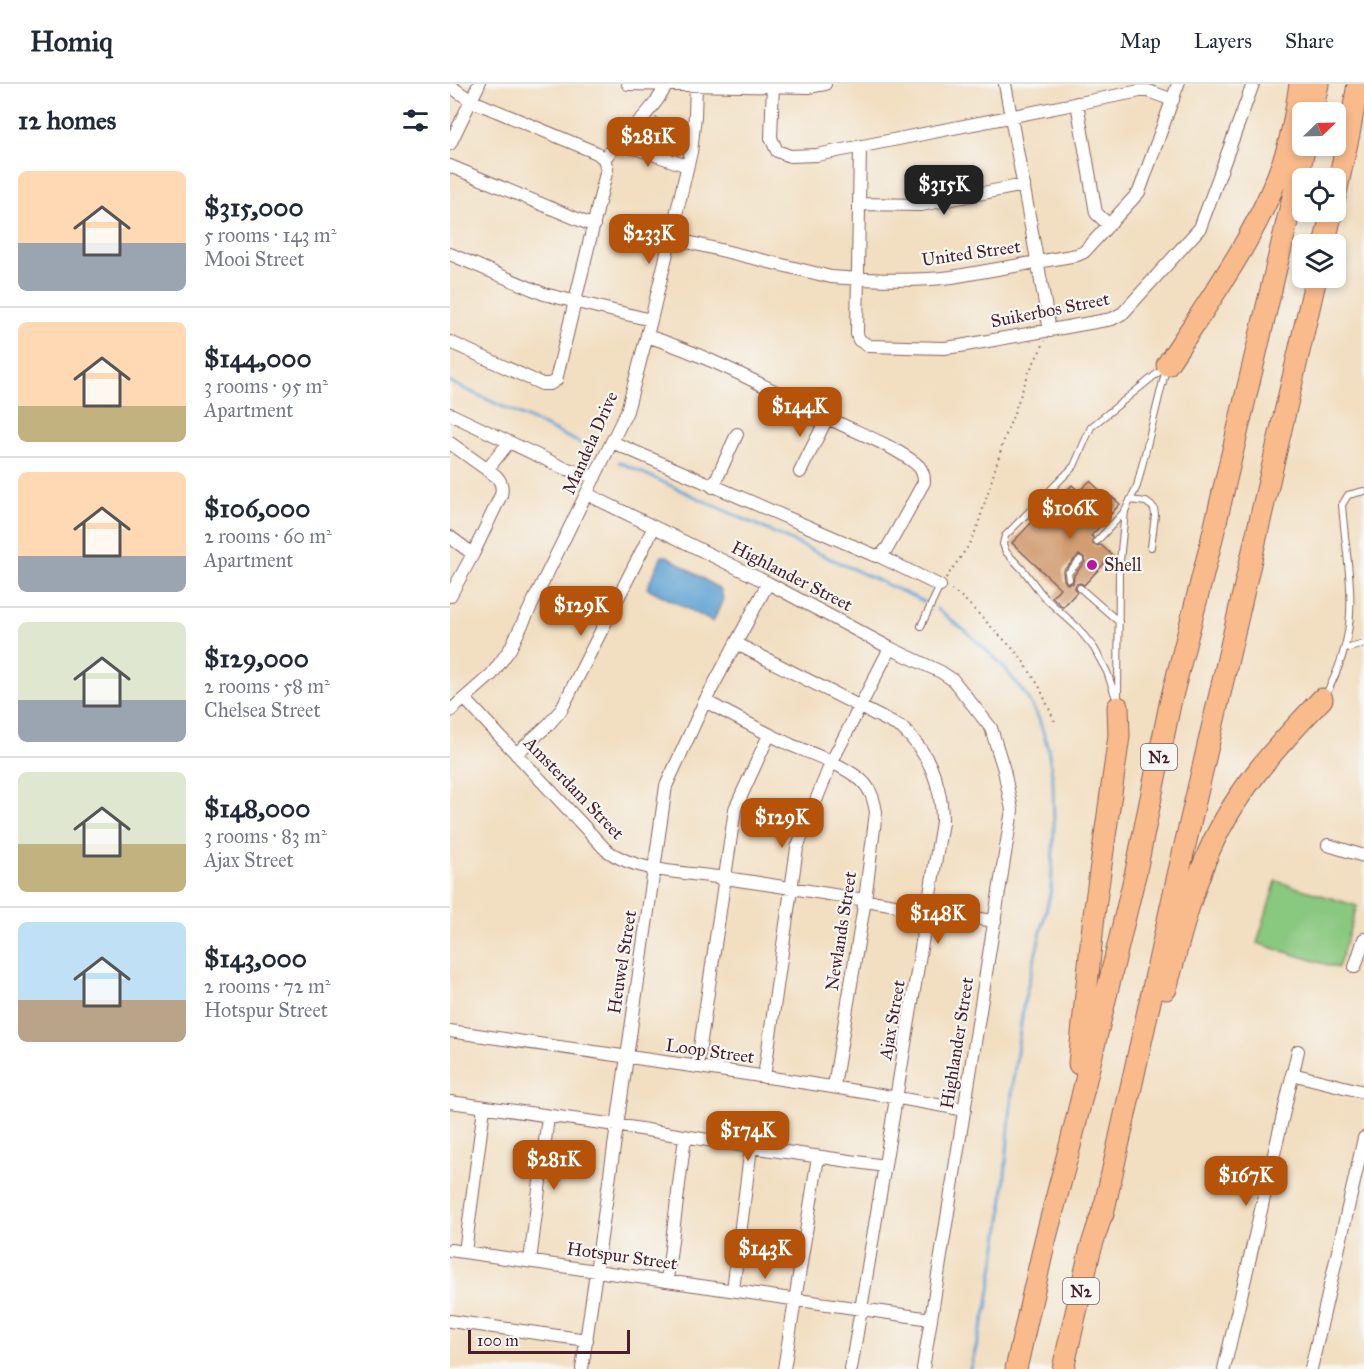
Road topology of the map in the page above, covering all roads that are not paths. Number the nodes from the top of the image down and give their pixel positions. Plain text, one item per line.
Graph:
1 (479, 84) edge
2 (628, 84) edge
3 (825, 84) edge
4 (1005, 84) edge
5 (1178, 84) edge
6 (1253, 84) edge
7 (1300, 84) edge
8 (1318, 84) edge
9 (1358, 84) edge
10 (696, 85) edge
11 (772, 85) edge
12 (450, 86) edge
13 (666, 86) junction
14 (1173, 99) junction
15 (470, 100) junction
16 (1314, 102) edge
17 (1077, 103) junction
18 (1011, 116) junction
19 (450, 144) edge
20 (616, 144) junction
21 (860, 146) junction
22 (1303, 156) edge
23 (604, 159) junction
24 (683, 164) junction
25 (450, 166) edge
26 (1341, 168) edge
27 (1024, 185) junction
28 (859, 204) junction
29 (1109, 225) junction
30 (594, 226) junction
31 (670, 238) junction
32 (450, 254) edge
33 (1037, 262) junction
34 (858, 279) junction
35 (1314, 288) edge
36 (576, 303) junction
37 (651, 320) junction
38 (1050, 331) junction
39 (647, 336) junction
40 (450, 342) edge
41 (1167, 365) junction
42 (450, 414) edge
43 (826, 418) junction
44 (737, 434) dead end
45 (508, 442) junction
46 (450, 443) edge
47 (611, 445) junction
48 (487, 470) junction
49 (800, 472) dead end
50 (597, 473) junction
51 (713, 487) junction
52 (1364, 491) edge
53 (587, 494) junction
54 (1130, 500) junction
55 (1125, 511) junction
56 (654, 527) junction
57 (450, 537) edge
58 (1097, 541) dead end
59 (1151, 547) dead end
60 (473, 554) junction
61 (879, 556) junction
62 (1080, 560) dead end
63 (1070, 579) dead end
64 (768, 583) junction
65 (1080, 588) dead end
66 (938, 591) joint
67 (450, 596) edge
68 (1119, 622) junction
69 (921, 626) dead end
70 (736, 644) junction
71 (1364, 644) edge
72 (890, 648) junction
73 (1349, 648) junction
74 (465, 699) junction
75 (1322, 699) joint
76 (705, 701) junction
77 (860, 706) junction
78 (1118, 707) junction
79 (450, 711) edge
80 (769, 735) junction
81 (516, 754) junction
82 (831, 763) junction
83 (1328, 845) dead end
84 (1364, 856) edge
85 (654, 868) junction
86 (725, 878) junction
87 (790, 888) junction
88 (865, 900) junction
89 (928, 911) junction
90 (995, 921) junction
91 (1364, 941) edge
92 (1355, 967) dead end
93 (450, 1031) edge
94 (1298, 1051) dead end
95 (626, 1058) junction
96 (697, 1067) junction
97 (1292, 1074) junction
98 (764, 1077) junction
99 (834, 1086) junction
100 (1364, 1092) edge
101 (897, 1097) junction
102 (450, 1102) edge
103 (484, 1108) junction
104 (965, 1110) junction
105 (548, 1117) junction
106 (616, 1125) junction
107 (685, 1137) junction
108 (1364, 1138) edge
109 (1071, 1142) junction
110 (751, 1147) junction
111 (818, 1157) junction
112 (885, 1166) junction
113 (1103, 1214) junction
114 (450, 1250) edge
115 (465, 1252) junction
116 (530, 1261) junction
117 (595, 1271) junction
118 (667, 1280) junction
119 (733, 1290) junction
120 (795, 1300) junction
121 (861, 1309) junction
122 (931, 1319) junction
123 (450, 1320) edge
124 (587, 1340) junction
125 (582, 1369) edge
126 (784, 1369) edge
127 (851, 1369) edge
128 (923, 1369) edge
129 (1016, 1369) edge
130 (1063, 1369) edge
131 (1224, 1369) edge
132 (1311, 1369) edge

1 - 15 street
2 - 13 street
3 - 11 street
4 - 18 street
5 - 14 street, United Street
6 - 38 street, Suikerbos Street
7 - 41 highway
8 - 16 highway
9 - 26 highway
10 - 11 street
10 - 13 street
10 - 24 street, Mandela Drive
11 - 21 street
12 - 15 street
13 - 20 street
14 - 17 street
14 - 29 street, United Street
15 - 19 street
15 - 23 street
17 - 18 street
17 - 29 street
18 - 21 street
18 - 27 street
20 - 23 street
20 - 24 street
21 - 28 street
22 - 109 highway, N2
23 - 30 street
24 - 31 street, Mandela Drive
25 - 30 street
27 - 28 street
27 - 33 street
28 - 34 street
29 - 33 street, United Street
30 - 36 street
31 - 34 street, United Street
31 - 37 street, Mandela Drive
32 - 36 street
33 - 34 street, United Street
33 - 38 street
34 - 38 street, Suikerbos Street
35 - 113 highway, N2
36 - 37 street
36 - 40 street
37 - 39 street, Mandela Drive
39 - 43 street
39 - 47 street, Mandela Drive
41 - 54 lane
41 - 78 lane
42 - 45 street
43 - 49 street
43 - 61 street
44 - 51 street
45 - 48 street
45 - 50 street
46 - 48 street
47 - 50 street, Mandela Drive
47 - 51 street
48 - 60 street
50 - 53 street, Mandela Drive
51 - 61 street
52 - 73 lane
53 - 56 street, Highlander Street
53 - 74 street, Mandela Drive
54 - 55 lane
54 - 59 lane
55 - 58 lane
55 - 68 lane
56 - 64 street, Highlander Street
56 - 81 street
57 - 60 street
60 - 67 street
61 - 66 street
62 - 63 lane
64 - 70 street, Heuwel Street
64 - 72 street, Highlander Street
65 - 68 lane
66 - 69 lane
68 - 78 lane
70 - 76 street, Heuwel Street
70 - 77 street, Ajax Street
71 - 73 lane
72 - 77 street
72 - 90 street, Highlander Street
73 - 75 lane
74 - 79 street, Mandela Drive
74 - 81 street, Amsterdam Street
75 - 113 highway
76 - 80 street, Newlands Street
76 - 85 street, Heuwel Street
77 - 82 street
77 - 89 street, Ajax Street
78 - 109 highway
80 - 82 street, Newlands Street
80 - 86 street
81 - 85 street, Amsterdam Street
82 - 87 street
82 - 88 street, Newlands Street
83 - 84 street
85 - 86 street, Amsterdam Street
85 - 95 street, Heuwel Street
86 - 87 street, Amsterdam Street
86 - 96 street
87 - 88 street, Amsterdam Street
87 - 98 street
88 - 89 street, Amsterdam Street
88 - 99 street, Newlands Street
89 - 90 street, Amsterdam Street
89 - 101 street, Ajax Street
90 - 104 street, Highlander Street
91 - 92 street
93 - 95 street, Loop Street
94 - 97 street
95 - 96 street, Loop Street
95 - 106 street, Heuwel Street
96 - 98 street, Loop Street
97 - 100 street
97 - 131 street
98 - 99 street, Loop Street
99 - 101 street, Loop Street
101 - 104 street, Loop Street
101 - 112 street, Ajax Street
102 - 103 street
103 - 105 street
103 - 115 street
104 - 122 street, Highlander Street
105 - 106 street
105 - 116 street
106 - 107 street
106 - 117 street, Heuwel Street
107 - 110 street
107 - 118 street
108 - 132 street
109 - 129 highway, N2
110 - 111 street
110 - 119 street
111 - 112 street
111 - 120 street
112 - 121 street, Ajax Street
113 - 130 highway, N2
114 - 115 street, Hotspur Street
115 - 116 street, Hotspur Street
116 - 117 street, Hotspur Street
117 - 118 street, Hotspur Street
117 - 124 street, Heuwel Street
118 - 119 street, Hotspur Street
119 - 120 street, Hotspur Street
120 - 121 street, Hotspur Street
120 - 126 street
121 - 122 street, Hotspur Street
121 - 127 street, Ajax Street
122 - 128 street, Highlander Street
123 - 124 street
124 - 125 street, Heuwel Street

